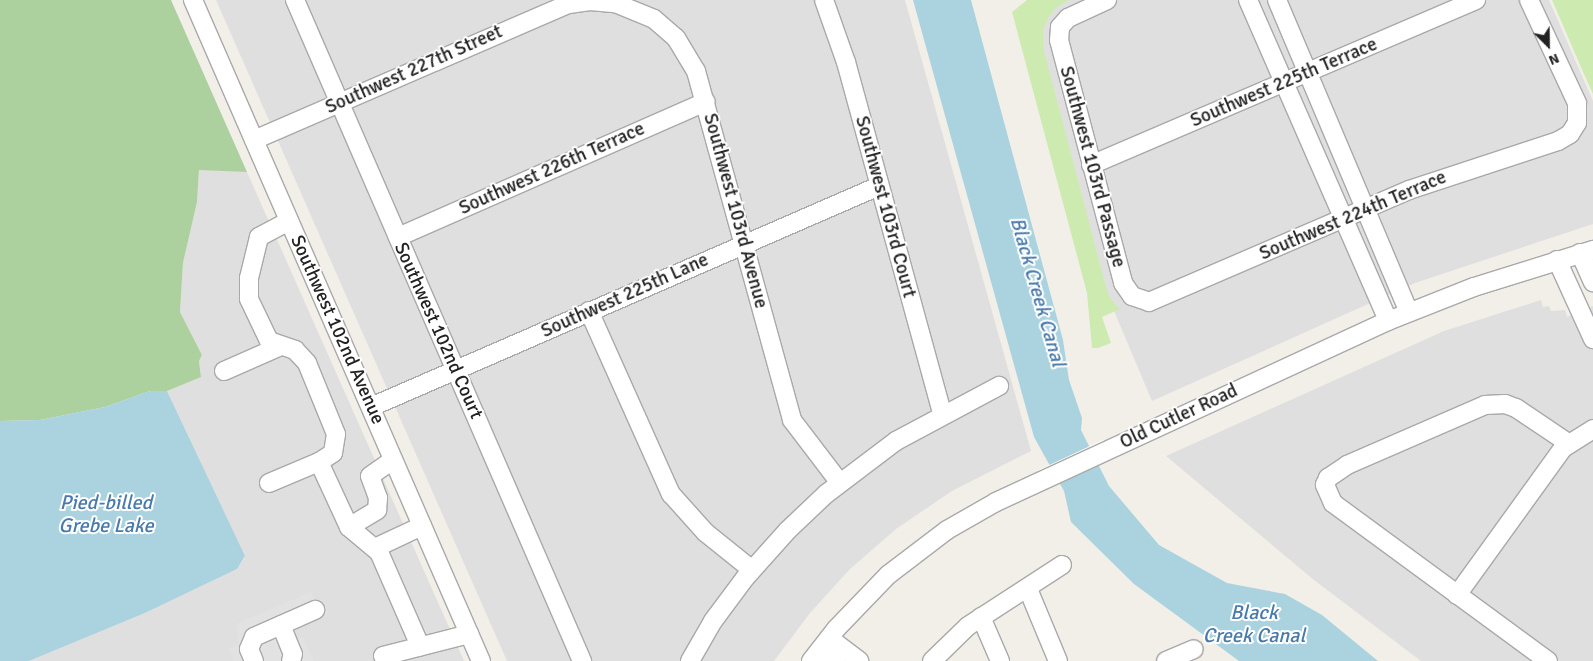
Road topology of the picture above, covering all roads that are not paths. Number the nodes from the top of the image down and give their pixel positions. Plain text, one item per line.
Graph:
1 (193, 0) edge
2 (295, 0) edge
3 (824, 0) edge
4 (1107, 0) edge
5 (1248, 0) edge
6 (1277, 0) edge
7 (1476, 0) edge
8 (1529, 0) edge
9 (576, 3) joint
10 (1307, 74) junction
11 (1284, 84) junction
12 (339, 102) junction
13 (706, 102) junction
14 (254, 140) junction
15 (1091, 165) junction
16 (879, 186) junction
17 (1365, 208) junction
18 (1343, 218) junction
19 (289, 221) junction
20 (398, 237) junction
21 (744, 244) junction
22 (1587, 251) edge
23 (1558, 260) junction
24 (1593, 282) edge
25 (1134, 298) joint
26 (589, 311) junction
27 (1409, 312) junction
28 (1388, 321) junction
29 (1589, 321) edge
30 (1593, 339) edge
31 (281, 346) junction
32 (456, 370) junction
33 (224, 371) dead end
34 (999, 386) dead end
35 (370, 407) junction
36 (942, 414) junction
37 (1593, 429) edge
38 (1568, 443) junction
39 (393, 460) junction
40 (320, 462) junction
41 (269, 483) dead end
42 (840, 483) junction
43 (371, 516) junction
44 (422, 526) junction
45 (349, 527) junction
46 (382, 544) junction
47 (1062, 565) dead end
48 (752, 570) junction
49 (1028, 589) junction
50 (1456, 594) junction
51 (315, 610) dead end
52 (981, 617) junction
53 (281, 625) junction
54 (469, 634) junction
55 (420, 646) junction
56 (820, 649) edge
57 (1194, 649) dead end
58 (383, 656) dead end
59 (254, 661) edge
60 (291, 661) edge
61 (480, 661) edge
62 (582, 661) edge
63 (690, 661) edge
64 (835, 661) edge
65 (859, 661) edge
66 (932, 661) edge
67 (1000, 661) edge
68 (1058, 661) edge
69 (1166, 661) edge
70 (1548, 661) edge

1 - 14 street, Southwest 102nd Avenue
2 - 12 street, Southwest 102nd Court
3 - 16 street, Southwest 103rd Court
4 - 15 street, Southwest 103rd Passage
5 - 11 street
6 - 10 street
7 - 10 street, Southwest 225th Terrace
8 - 17 street, Southwest 224th Terrace
9 - 12 street, Southwest 227th Street
9 - 13 street, Southwest 103rd Avenue
10 - 11 street, Southwest 225th Terrace
10 - 17 street
11 - 15 street, Southwest 225th Terrace
11 - 18 street
12 - 14 street, Southwest 227th Street
12 - 20 street, Southwest 102nd Court
13 - 20 street, Southwest 226th Terrace
13 - 21 street, Southwest 103rd Avenue
14 - 19 street, Southwest 102nd Avenue
15 - 25 street, Southwest 103rd Passage
16 - 21 street, Southwest 225th Lane
16 - 36 street, Southwest 103rd Court
17 - 18 street, Southwest 224th Terrace
17 - 27 street
18 - 25 street, Southwest 224th Terrace
18 - 28 street
19 - 31 street
19 - 35 street, Southwest 102nd Avenue
20 - 32 street, Southwest 102nd Court
21 - 26 street, Southwest 225th Lane
21 - 42 street, Southwest 103rd Avenue
22 - 23 street, Old Cutler Road
22 - 24 street
23 - 27 street, Old Cutler Road
23 - 29 street
26 - 32 street, Southwest 225th Lane
26 - 48 street
27 - 28 street, Old Cutler Road
28 - 56 street, Old Cutler Road
29 - 30 street
31 - 33 street
31 - 40 street
32 - 35 street, Southwest 225th Lane
32 - 62 street, Southwest 102nd Court
34 - 36 street
35 - 39 street, Southwest 102nd Avenue
36 - 42 street
37 - 38 street
38 - 50 street
38 - 50 street
39 - 43 street
39 - 44 street, Southwest 102nd Avenue
40 - 41 street
40 - 45 street
42 - 48 street
43 - 45 street
43 - 46 street
44 - 46 street
44 - 54 street, Southwest 102nd Avenue
45 - 46 street
46 - 55 street
47 - 49 street
48 - 63 street
49 - 52 street
49 - 68 street
50 - 70 street
51 - 53 street
52 - 66 street
52 - 67 street
53 - 59 street
53 - 60 street
54 - 55 street
54 - 61 street, Southwest 102nd Avenue
55 - 58 street
56 - 64 street
56 - 65 street
57 - 69 street

